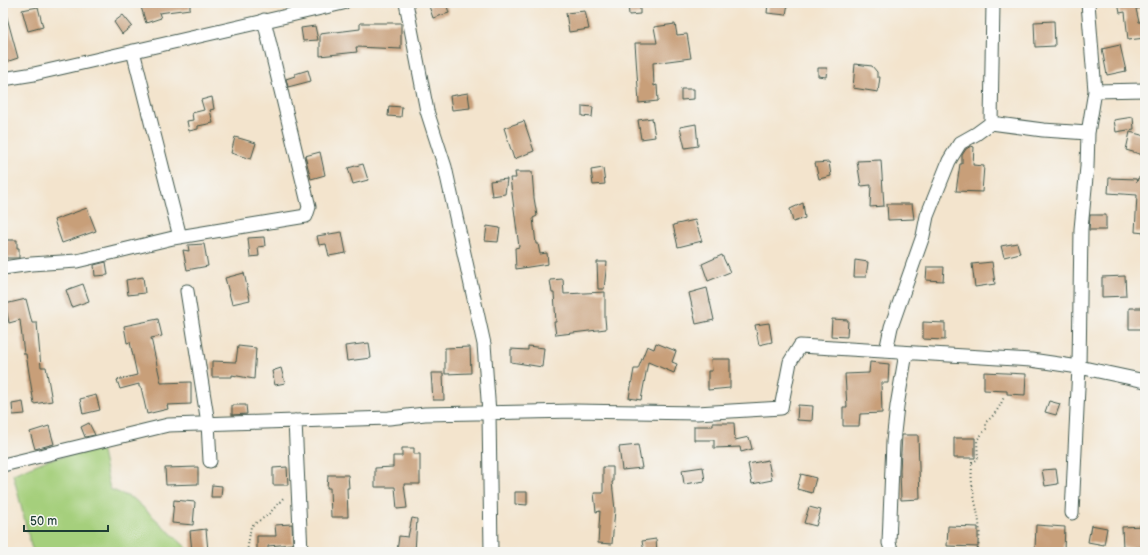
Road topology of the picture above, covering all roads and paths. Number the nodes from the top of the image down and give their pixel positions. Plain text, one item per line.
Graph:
1 (342, 3) edge
2 (406, 3) edge
3 (993, 3) edge
4 (1088, 3) edge
5 (264, 20) junction
6 (133, 51) junction
7 (3, 79) edge
8 (1145, 90) edge
9 (1095, 91) junction
10 (991, 122) junction
11 (1088, 133) junction
12 (180, 236) junction
13 (3, 268) edge
14 (187, 291) dead end
15 (886, 351) junction
16 (906, 353) junction
17 (1080, 368) junction
18 (1145, 381) edge
19 (1004, 397) dead end
20 (489, 413) junction
21 (295, 421) junction
22 (208, 423) junction
23 (210, 461) dead end
24 (3, 465) edge
25 (284, 496) dead end
26 (1072, 513) dead end
27 (247, 552) edge
28 (300, 552) edge
29 (491, 552) edge
30 (892, 552) edge
31 (977, 552) edge

1 - 5 street
2 - 20 street
3 - 10 street
4 - 9 street
5 - 6 street
5 - 12 street
6 - 7 street
6 - 12 street
8 - 9 street
9 - 11 street
10 - 11 street
10 - 15 street
11 - 17 street
12 - 13 street
14 - 22 street
15 - 16 street
15 - 20 street
16 - 17 street
16 - 30 street
17 - 18 street
17 - 26 street
19 - 31 path
20 - 21 street
20 - 29 street
21 - 22 street
21 - 28 street
22 - 23 street
22 - 24 street
25 - 27 path

